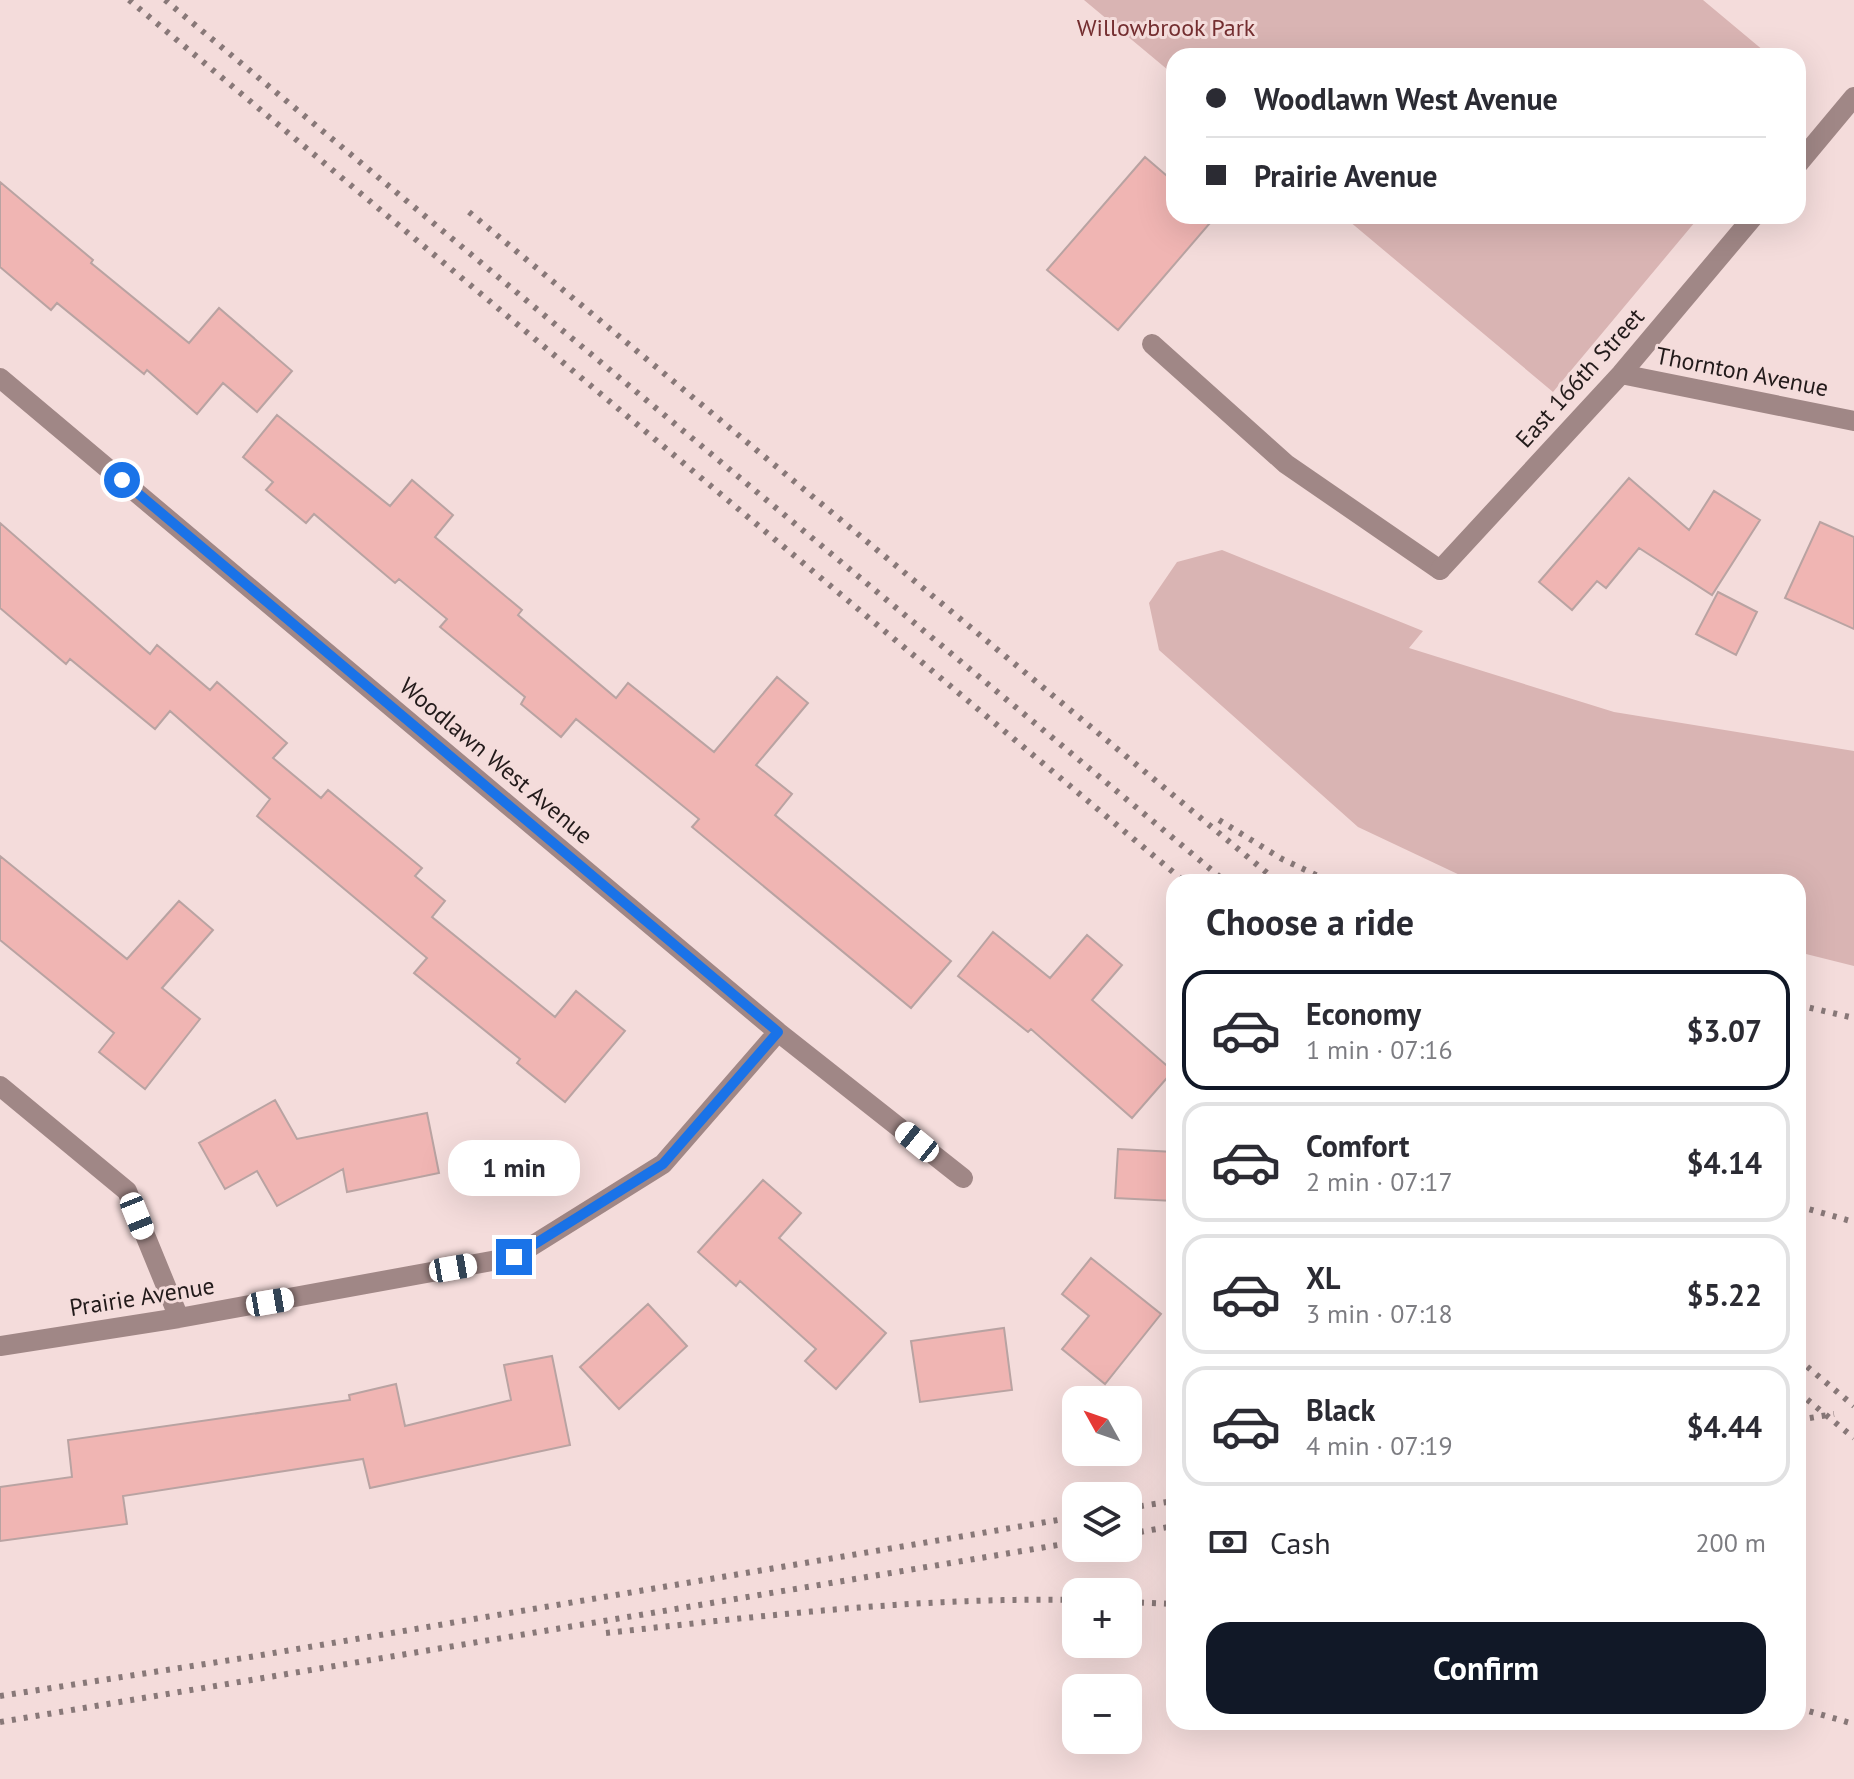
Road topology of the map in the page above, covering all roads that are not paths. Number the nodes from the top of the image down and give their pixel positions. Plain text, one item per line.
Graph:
1 (1854, 97) edge
2 (1806, 154) edge
3 (1747, 224) edge
4 (1152, 344) dead end
5 (1621, 374) junction
6 (0, 378) edge
7 (1854, 421) edge
8 (778, 1032) junction
9 (0, 1086) edge
10 (963, 1178) dead end
11 (179, 1318) junction
12 (0, 1346) edge

1 - 2 street
3 - 5 street, East 166th Street
4 - 5 street, East 166th Street
5 - 7 street, Thornton Avenue
6 - 8 street, Woodlawn West Avenue
8 - 10 street, Woodlawn West Avenue
8 - 11 street, Prairie Avenue
9 - 11 street
11 - 12 street, Prairie Avenue

